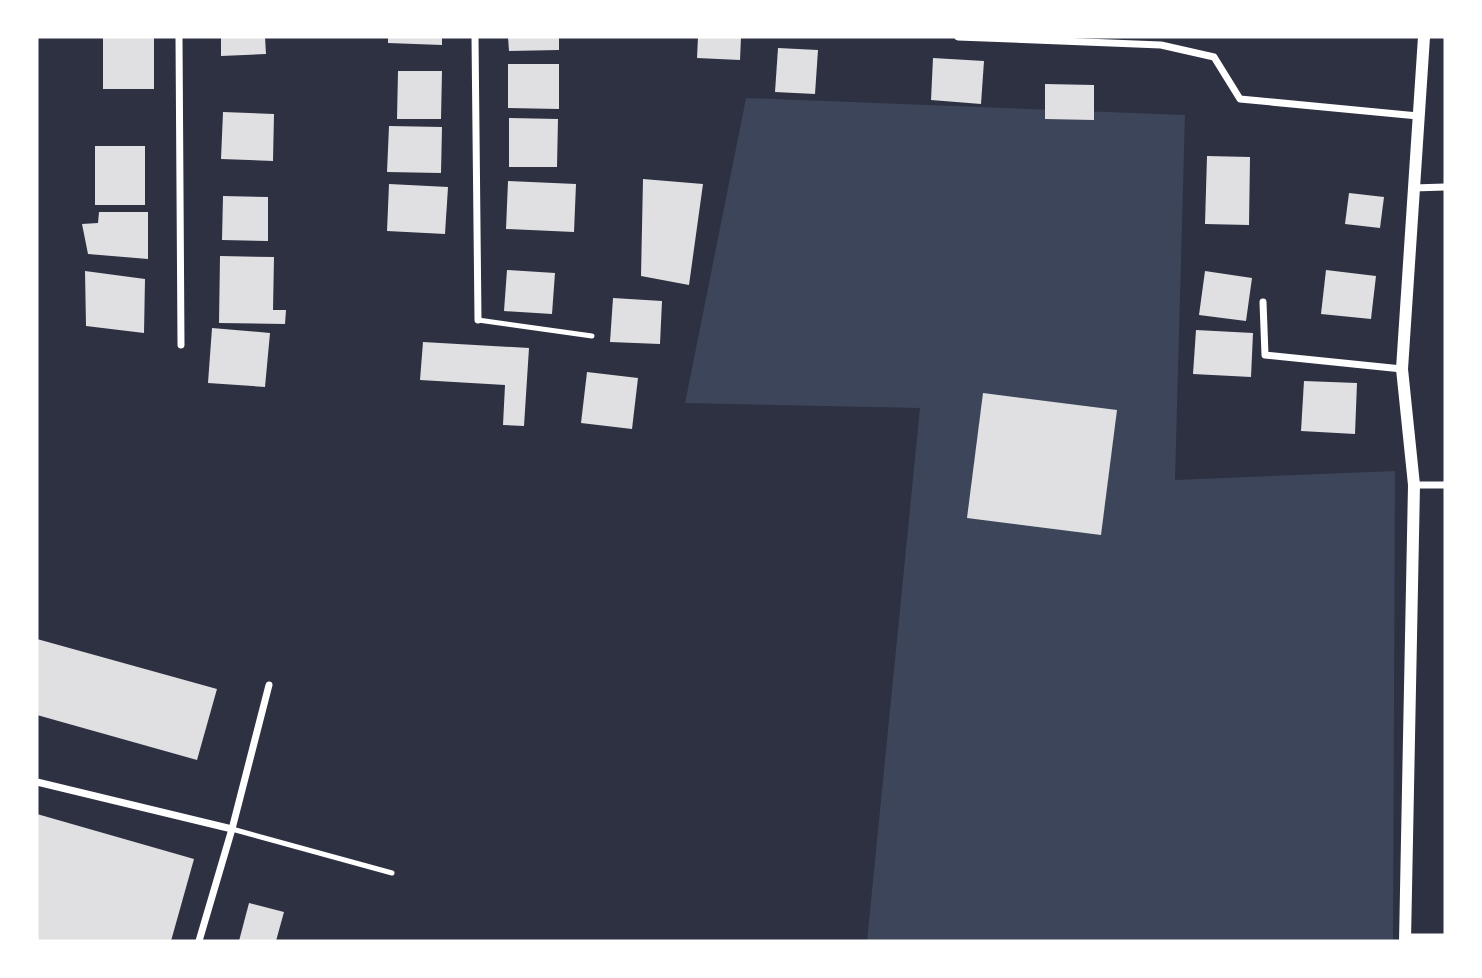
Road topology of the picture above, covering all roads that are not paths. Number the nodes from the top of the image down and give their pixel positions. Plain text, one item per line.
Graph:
1 (179, 37) edge
2 (475, 37) edge
3 (958, 37) edge
4 (1424, 37) edge
5 (1418, 116) junction
6 (1445, 187) edge
7 (1413, 188) junction
8 (1263, 302) dead end
9 (478, 320) joint
10 (592, 336) dead end
11 (181, 345) dead end
12 (1402, 369) junction
13 (1414, 485) junction
14 (1445, 485) edge
15 (269, 685) dead end
16 (37, 782) edge
17 (232, 829) junction
18 (392, 873) dead end
19 (1445, 937) edge
20 (1405, 939) edge
21 (199, 941) edge

1 - 11 street
2 - 9 street
3 - 5 street
4 - 5 street
5 - 7 street
6 - 7 street
7 - 12 street
8 - 12 street
9 - 10 lane
12 - 13 street
13 - 14 street
13 - 20 street
15 - 17 street
16 - 17 street
17 - 18 lane
17 - 21 street
19 - 20 street

